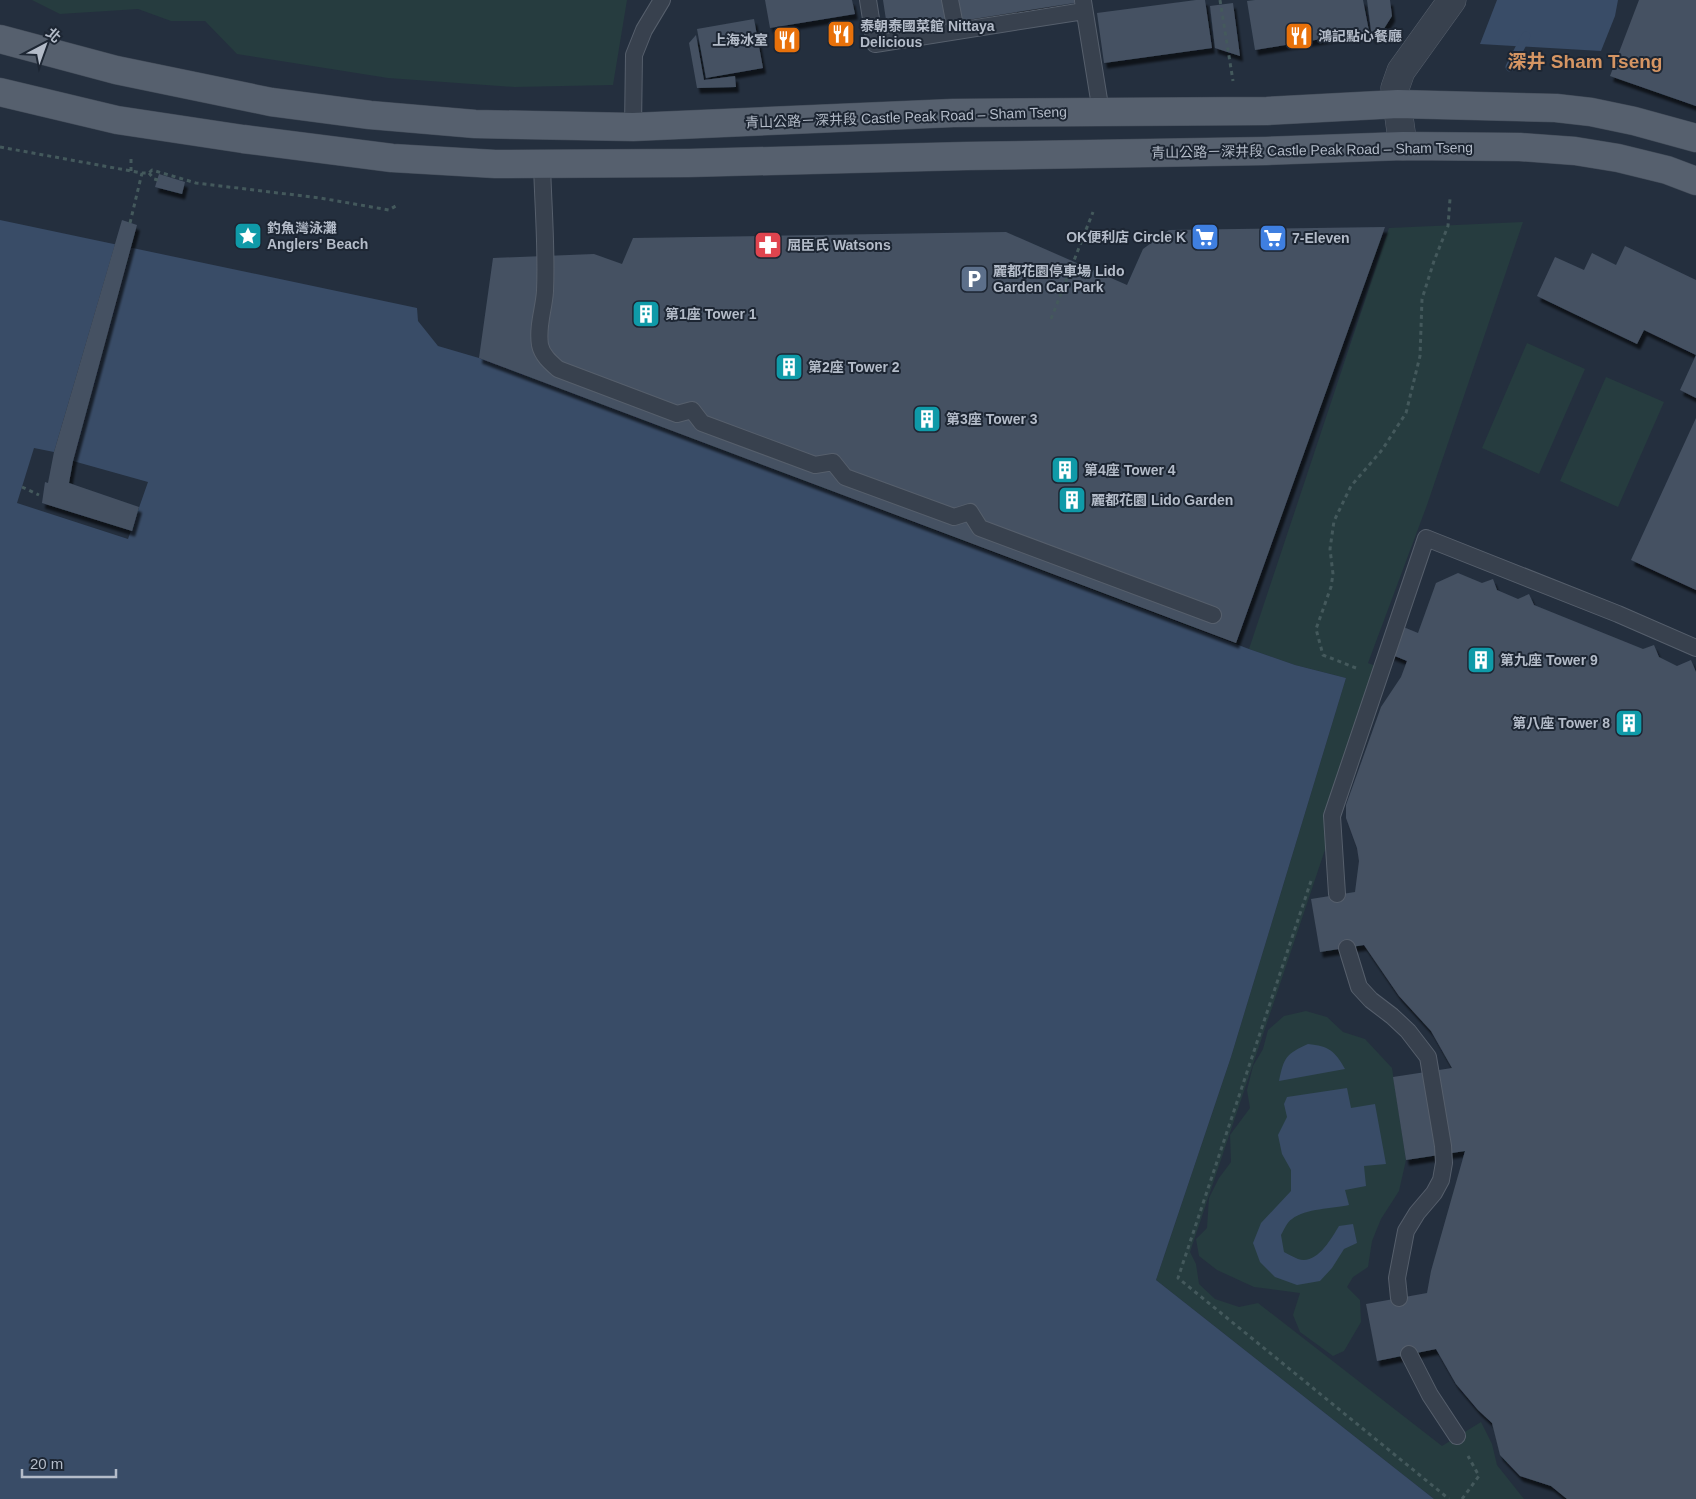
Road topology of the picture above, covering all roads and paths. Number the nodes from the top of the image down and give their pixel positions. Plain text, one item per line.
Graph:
1 (662, 0) edge
2 (868, 0) edge
3 (950, 0) edge
4 (1220, 0) edge
5 (1452, 0) edge
6 (1083, 5) edge
7 (956, 31) junction
8 (0, 39) edge
9 (1234, 86) dead end
10 (0, 92) edge
11 (1398, 104) junction
12 (1101, 112) junction
13 (632, 127) junction
14 (1696, 138) edge
15 (1403, 146) junction
16 (0, 147) edge
17 (131, 158) dead end
18 (542, 163) junction
19 (131, 171) junction
20 (142, 173) junction
21 (148, 173) junction
22 (158, 180) dead end
23 (1696, 181) edge
24 (1450, 199) dead end
25 (399, 204) dead end
26 (1093, 212) dead end
27 (130, 223) dead end
28 (1050, 319) dead end
29 (22, 487) dead end
30 (39, 495) dead end
31 (1213, 615) dead end
32 (1696, 648) edge
33 (1379, 677) junction
34 (1313, 873) dead end
35 (1337, 894) dead end
36 (1347, 948) dead end
37 (1399, 1298) dead end
38 (1409, 1354) dead end
39 (1457, 1436) joint
40 (1449, 1499) edge
41 (1462, 1499) edge

1 - 13 lane
2 - 7 lane
3 - 7 lane
4 - 9 path
5 - 11 street
6 - 7 lane
6 - 12 lane
8 - 13 main road, 青山公路－深井段 Castle Peak Road – Sham Tseng
10 - 18 main road, 青山公路－深井段 Castle Peak Road – Sham Tseng
11 - 12 main road, 青山公路－深井段 Castle Peak Road – Sham Tseng
11 - 14 main road, 青山公路－深井段 Castle Peak Road – Sham Tseng
11 - 15 street
12 - 13 main road, 青山公路－深井段 Castle Peak Road – Sham Tseng
15 - 18 main road, 青山公路－深井段 Castle Peak Road – Sham Tseng
15 - 23 main road, 青山公路－深井段 Castle Peak Road – Sham Tseng
16 - 19 path
17 - 19 path
18 - 31 lane
19 - 20 path
20 - 21 path
20 - 27 path
21 - 22 path
21 - 25 path
24 - 33 path
26 - 28 path
29 - 30 path
32 - 33 lane
33 - 35 lane
34 - 40 path
36 - 37 lane
38 - 39 lane
39 - 41 path

